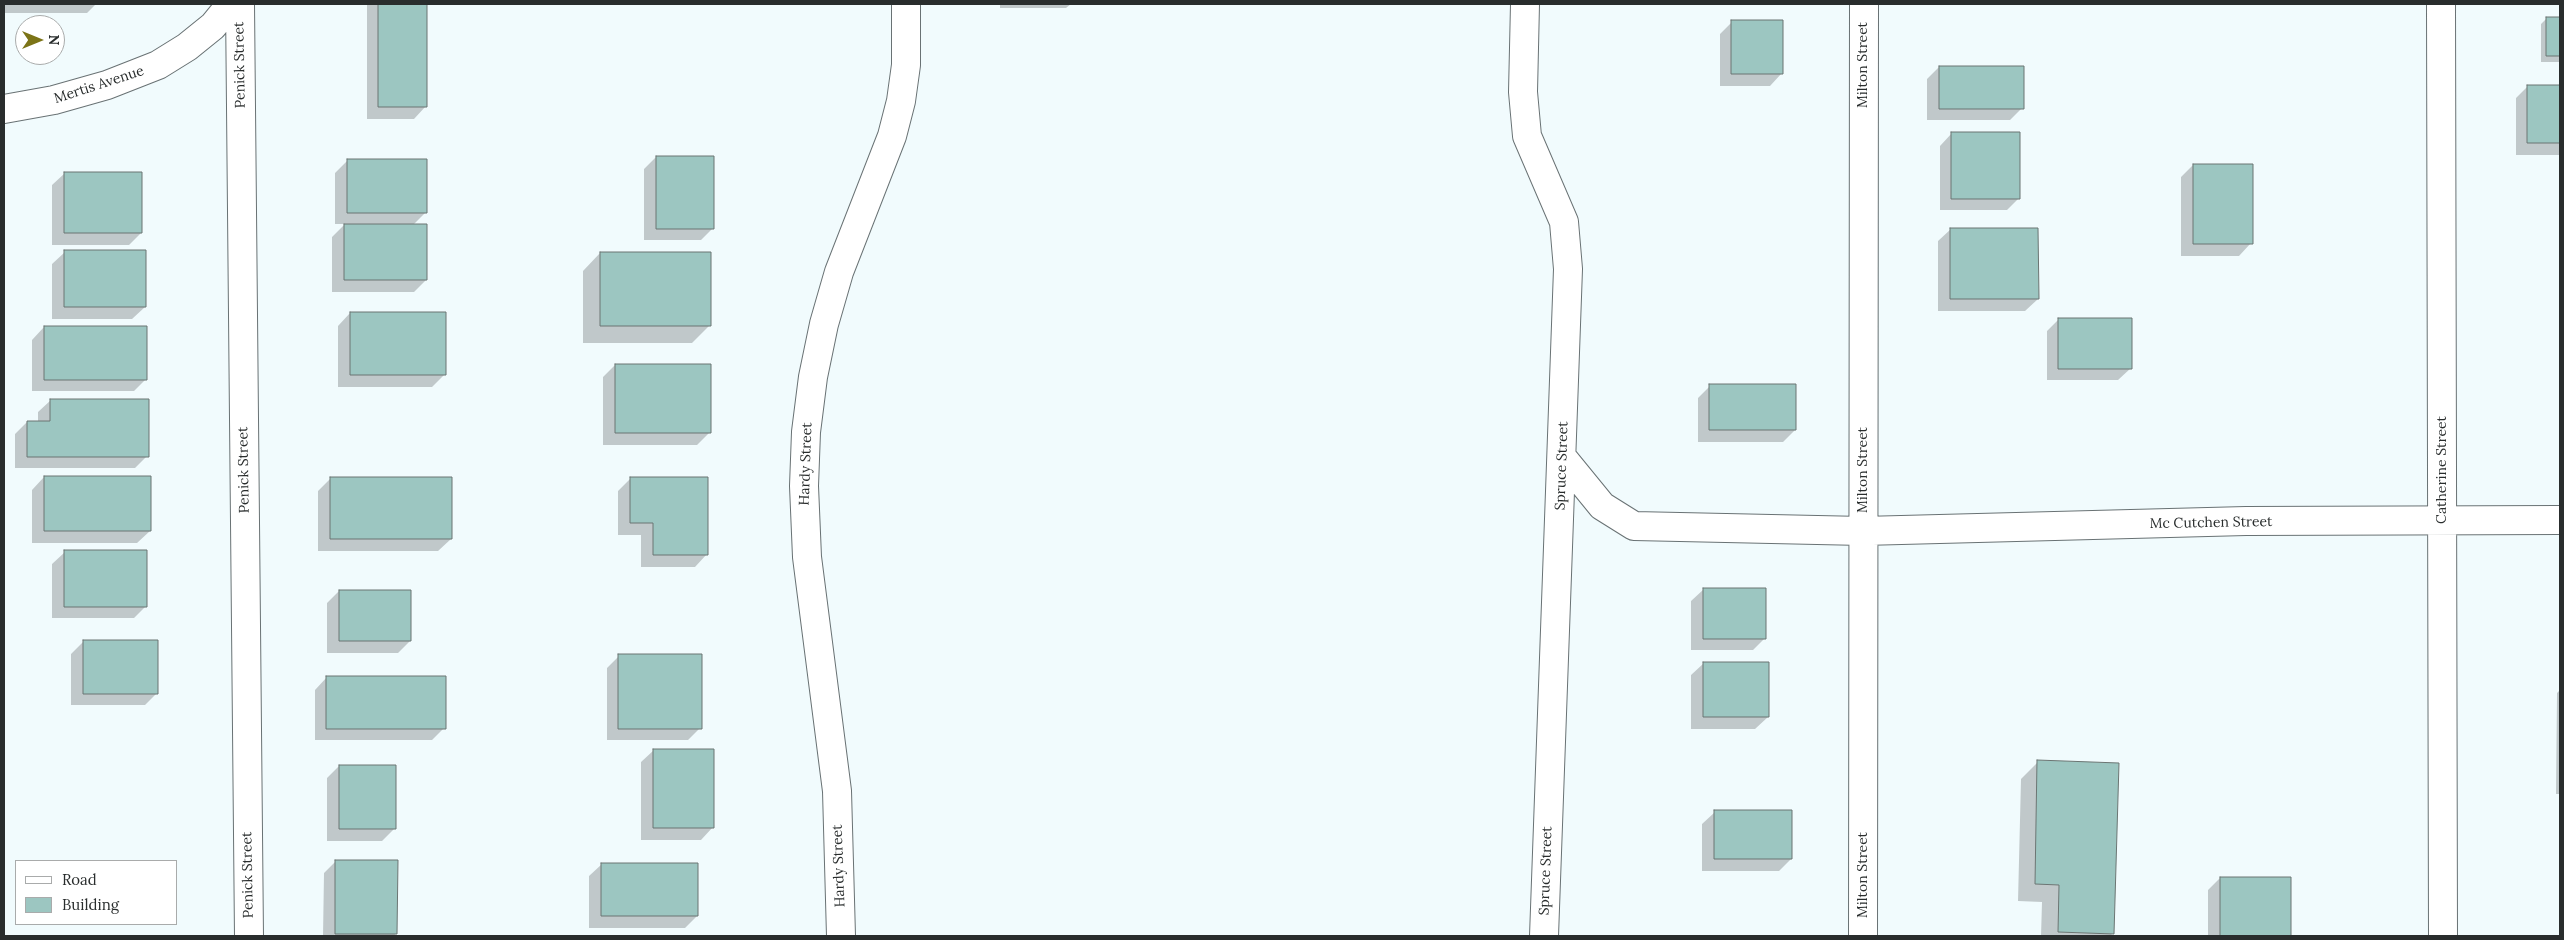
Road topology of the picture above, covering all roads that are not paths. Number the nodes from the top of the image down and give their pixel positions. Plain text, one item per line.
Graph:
1 (231, 4) edge
2 (240, 4) edge
3 (906, 4) edge
4 (1525, 4) edge
5 (1864, 4) edge
6 (2441, 4) edge
7 (4, 109) edge
8 (1562, 457) junction
9 (2560, 520) edge
10 (2442, 522) junction
11 (1863, 531) junction
12 (249, 936) edge
13 (842, 936) edge
14 (1544, 936) edge
15 (1863, 936) edge
16 (2443, 936) edge

1 - 7 street, Mertis Avenue
2 - 12 street, Penick Street
3 - 13 street, Hardy Street
4 - 8 street, Spruce Street
5 - 11 street, Milton Street
6 - 10 street, Catherine Street
8 - 11 street, Mc Cutchen Street
8 - 14 street, Spruce Street
9 - 10 street, Mc Cutchen Street
10 - 11 street, Mc Cutchen Street
10 - 16 street, Catherine Street
11 - 15 street, Milton Street

